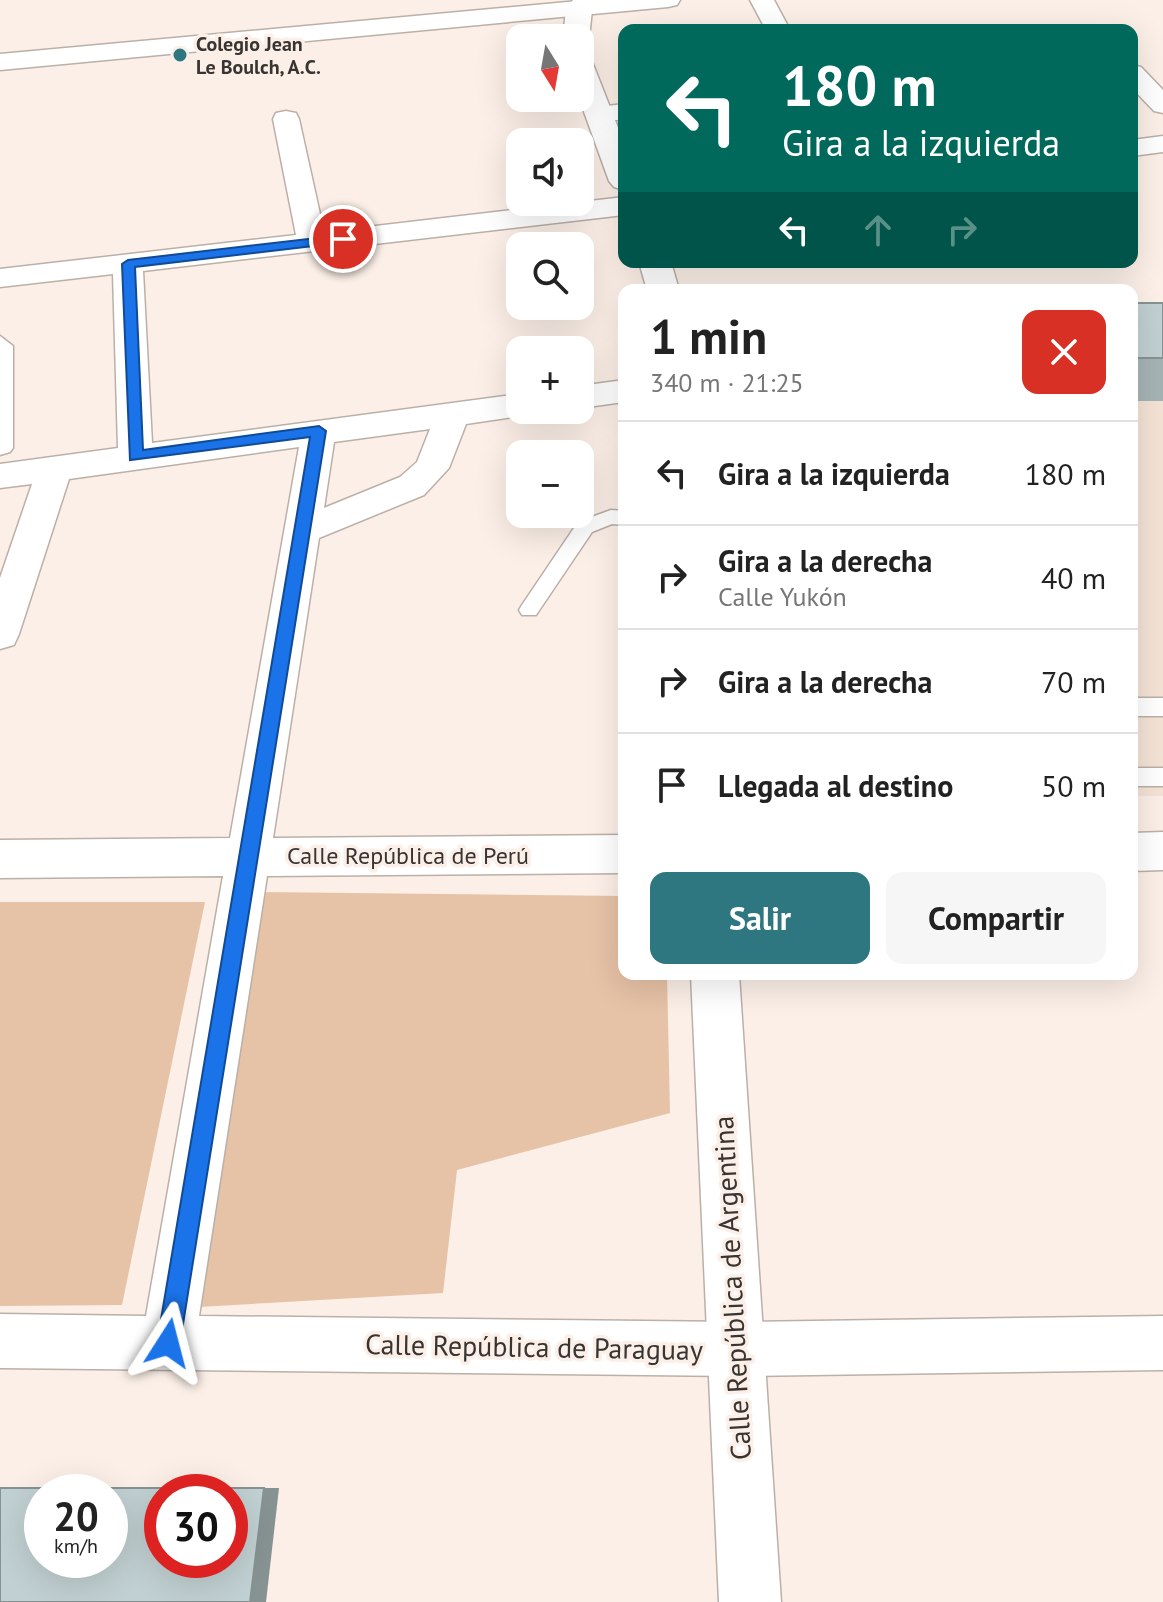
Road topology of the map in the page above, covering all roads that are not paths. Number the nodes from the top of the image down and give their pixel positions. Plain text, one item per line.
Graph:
1 (668, 0) edge
2 (762, 0) edge
3 (582, 4) edge
4 (578, 24) edge
5 (775, 24) edge
6 (0, 62) edge
7 (1138, 79) edge
8 (594, 86) edge
9 (1163, 105) edge
10 (611, 113) edge
11 (286, 119) dead end
12 (1163, 144) edge
13 (1138, 147) edge
14 (618, 150) edge
15 (618, 207) edge
16 (312, 242) junction
17 (128, 264) junction
18 (0, 278) edge
19 (0, 341) edge
20 (618, 392) edge
21 (594, 395) edge
22 (506, 407) edge
23 (453, 413) junction
24 (319, 431) junction
25 (135, 457) junction
26 (2, 462) edge
27 (55, 468) junction
28 (618, 518) edge
29 (302, 531) junction
30 (529, 610) dead end
31 (0, 634) edge
32 (1138, 707) edge
33 (1163, 707) edge
34 (1138, 777) edge
35 (1163, 777) edge
36 (1163, 851) edge
37 (1138, 852) edge
38 (618, 854) edge
39 (248, 858) junction
40 (0, 859) edge
41 (715, 980) edge
42 (0, 1341) edge
43 (168, 1343) junction
44 (1163, 1343) edge
45 (736, 1349) junction
46 (750, 1602) edge

1 - 3 street
2 - 5 street
3 - 4 street
3 - 6 street
7 - 9 street
8 - 10 street
10 - 14 street
11 - 16 street
12 - 13 street
15 - 16 street
16 - 17 street
17 - 18 street
17 - 25 street
19 - 26 lane
20 - 21 street
22 - 23 street
23 - 24 street
23 - 29 street
24 - 25 street
24 - 29 street
25 - 27 street
26 - 27 street
27 - 31 street
28 - 30 lane
29 - 39 street
32 - 33 lane
34 - 35 lane
36 - 37 street
38 - 39 street, Calle República de Perú
39 - 40 street, Calle República de Perú
39 - 43 street
41 - 45 street, Calle República de Argentina
42 - 43 street, Calle República de Paraguay
43 - 45 street, Calle República de Paraguay
44 - 45 street, Calle República de Paraguay
45 - 46 street, Calle República de Argentina

